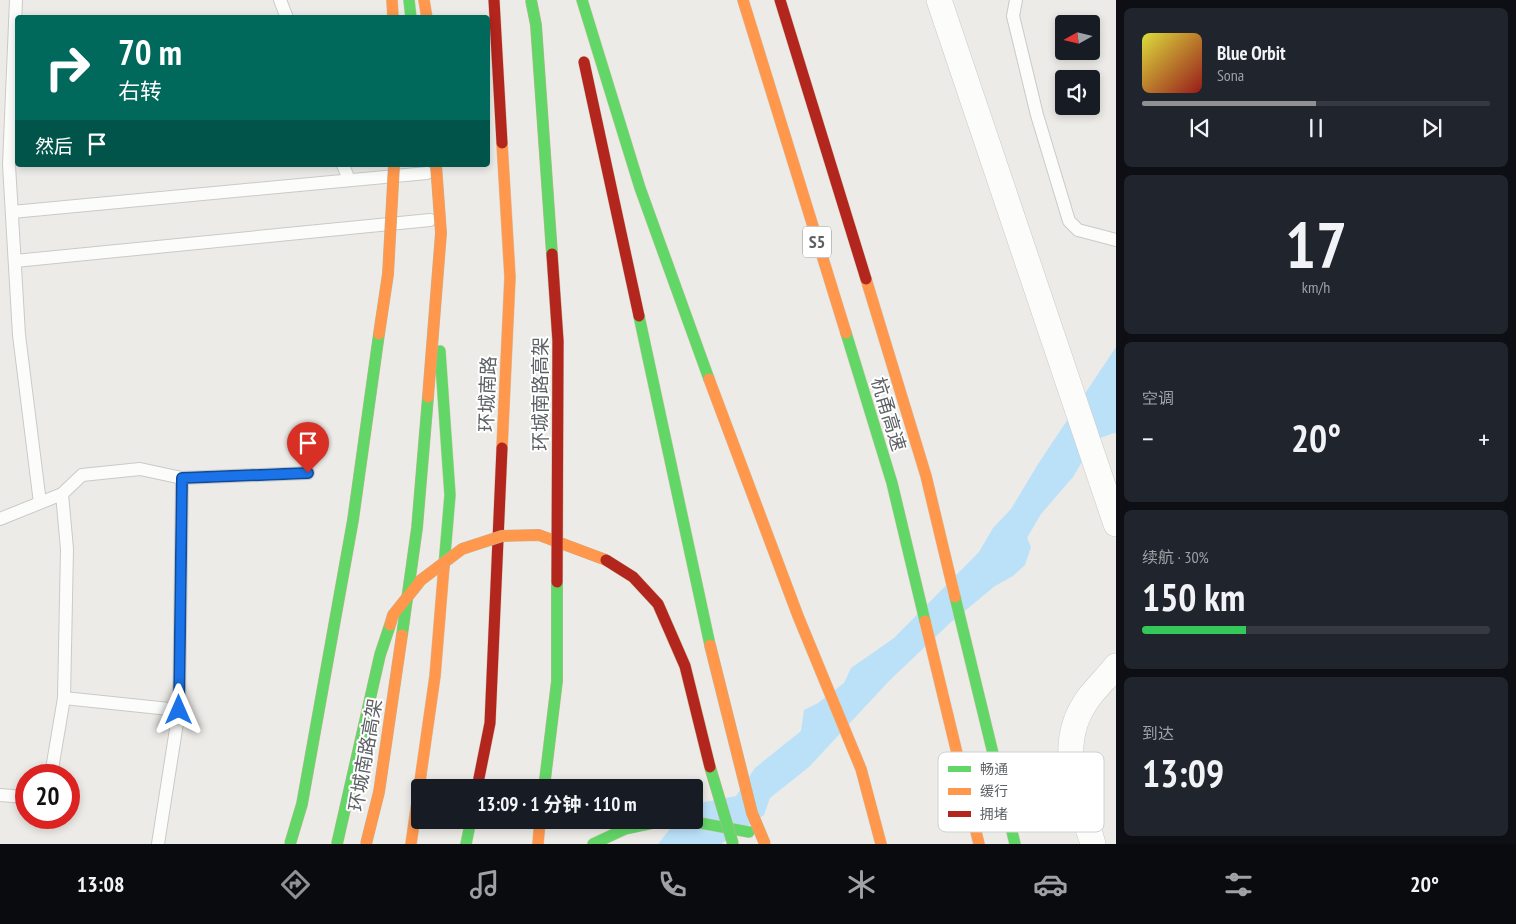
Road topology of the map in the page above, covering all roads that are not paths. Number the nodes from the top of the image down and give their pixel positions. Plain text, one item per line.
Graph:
1 (16, 0) edge
2 (280, 0) edge
3 (392, 0) edge
4 (409, 0) edge
5 (424, 0) edge
6 (494, 0) edge
7 (531, 0) edge
8 (582, 0) edge
9 (743, 0) edge
10 (780, 0) edge
11 (939, 0) edge
12 (1016, 0) edge
13 (15, 15) edge
14 (285, 15) edge
15 (393, 15) edge
16 (411, 15) edge
17 (426, 15) edge
18 (15, 24) edge
19 (581, 48) dead end
20 (345, 167) edge
21 (394, 167) edge
22 (430, 168) edge
23 (349, 180) junction
24 (12, 212) junction
25 (430, 220) junction
26 (1116, 240) edge
27 (15, 261) junction
28 (308, 473) dead end
29 (182, 478) junction
30 (62, 494) junction
31 (40, 503) junction
32 (0, 519) edge
33 (1116, 524) edge
34 (1116, 666) edge
35 (64, 698) junction
36 (179, 710) junction
37 (957, 752) edge
38 (992, 752) edge
39 (1070, 752) edge
40 (53, 764) edge
41 (479, 779) edge
42 (545, 779) edge
43 (0, 795) edge
44 (15, 796) edge
45 (703, 824) edge
46 (468, 829) edge
47 (539, 829) edge
48 (625, 829) edge
49 (1089, 832) edge
50 (158, 844) edge
51 (290, 844) edge
52 (337, 844) edge
53 (366, 844) edge
54 (411, 844) edge
55 (466, 844) edge
56 (538, 844) edge
57 (593, 844) edge
58 (733, 844) edge
59 (765, 844) edge
60 (770, 844) edge
61 (881, 844) edge
62 (1093, 844) edge

1 - 13 lane
2 - 14 lane
3 - 15 main road
4 - 16 main road
5 - 17 main road
6 - 41 main road, 环城南路
7 - 42 main road, 环城南路高架, bridge
8 - 61 main road
9 - 37 main road, 杭甬高速 / S5
10 - 38 main road, 杭甬高速 / S5
11 - 33 street
12 - 26 lane
18 - 24 lane
19 - 59 main road, bridge
20 - 23 lane
21 - 51 main road, bridge
22 - 23 lane
22 - 25 main road
22 - 53 main road, 环城南路高架, bridge
23 - 24 lane
24 - 27 lane
25 - 27 lane
25 - 54 main road
27 - 31 lane
28 - 29 lane
29 - 30 lane
29 - 36 lane
30 - 31 lane
30 - 35 lane
31 - 32 lane
34 - 39 street
35 - 36 lane
35 - 40 lane
36 - 50 lane
43 - 44 lane
45 - 60 main road, bridge
46 - 55 main road
47 - 56 main road
48 - 57 main road
49 - 62 street
52 - 58 main road, bridge

